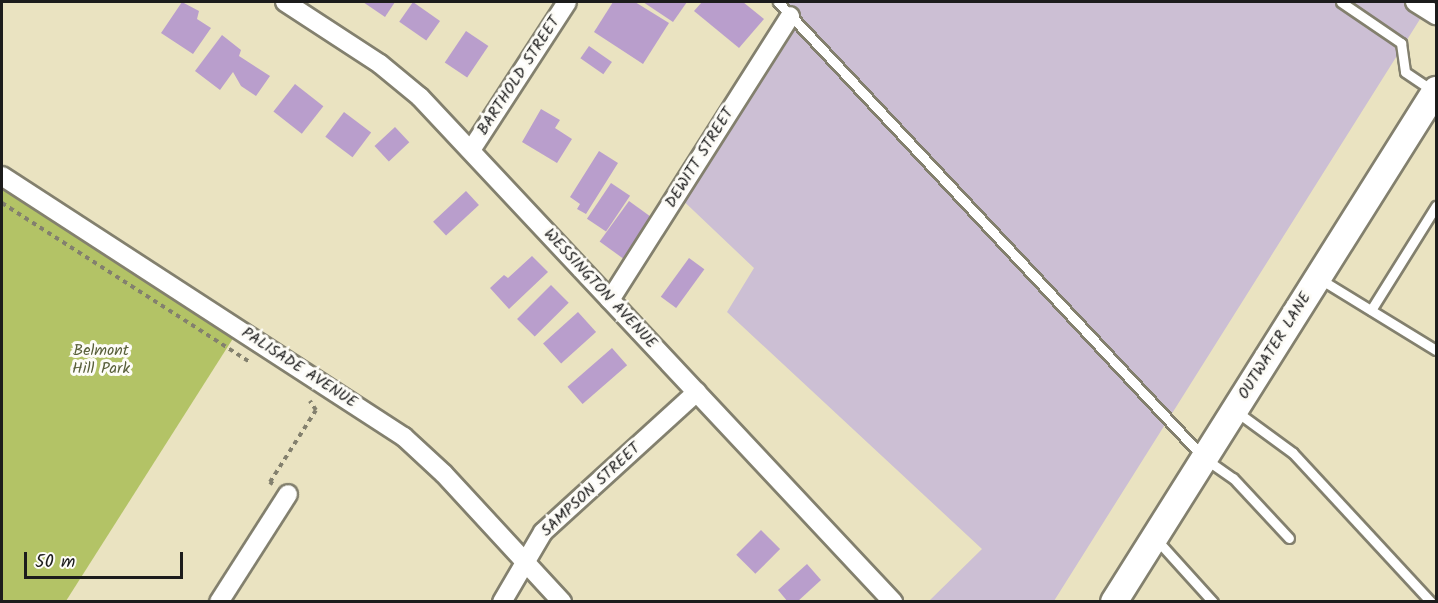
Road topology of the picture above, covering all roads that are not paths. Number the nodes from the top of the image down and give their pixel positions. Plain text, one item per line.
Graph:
1 (285, 2) edge
2 (567, 2) edge
3 (1341, 2) edge
4 (1415, 2) edge
5 (784, 9) edge
6 (1437, 15) edge
7 (1436, 91) edge
8 (471, 150) junction
9 (2, 176) edge
10 (1437, 206) edge
11 (1318, 278) junction
12 (610, 300) junction
13 (1371, 310) junction
14 (1437, 350) edge
15 (697, 392) junction
16 (1235, 410) junction
17 (1204, 458) junction
18 (288, 494) dead end
19 (1155, 538) junction
20 (1288, 538) dead end
21 (525, 562) junction
22 (890, 601) edge
23 (219, 602) edge
24 (502, 602) edge
25 (562, 602) edge
26 (1114, 602) edge
27 (1213, 602) edge
28 (1431, 602) edge

1 - 8 street, WESSINGTON AVENUE
2 - 8 street, BARTHOLD STREET
3 - 7 lane
4 - 6 street
5 - 12 street, DEWITT STREET
5 - 17 lane
7 - 11 street, OUTWATER LANE
8 - 12 street, WESSINGTON AVENUE
9 - 21 street, PALISADE AVENUE
10 - 13 lane
11 - 13 lane
11 - 16 street, OUTWATER LANE
12 - 15 street, WESSINGTON AVENUE
13 - 14 lane
15 - 21 street, SAMPSON STREET
15 - 22 street, WESSINGTON AVENUE
16 - 17 street, OUTWATER LANE
16 - 28 lane
17 - 19 street, OUTWATER LANE
17 - 20 lane
18 - 23 street
19 - 26 street, OUTWATER LANE
19 - 27 lane
21 - 24 street, SAMPSON STREET
21 - 25 street, PALISADE AVENUE

